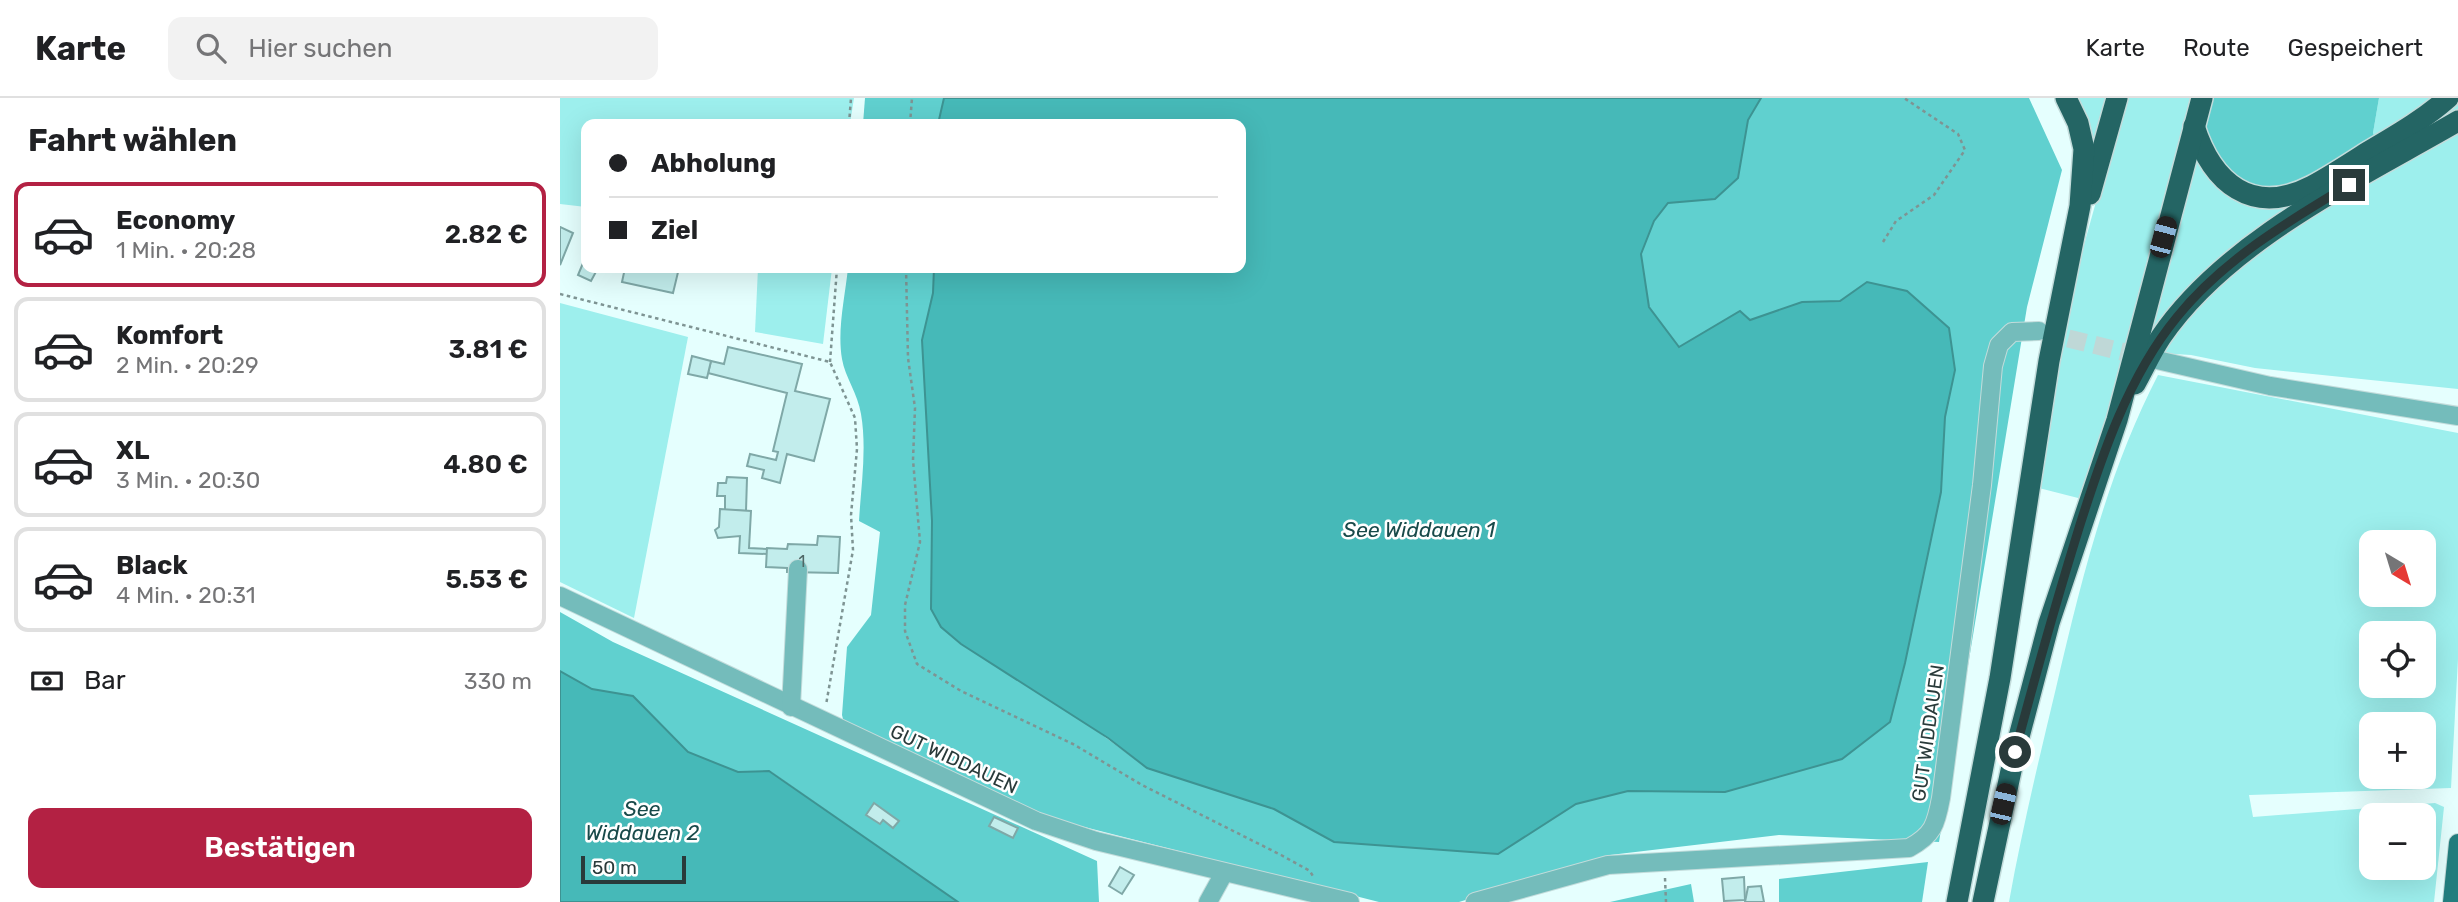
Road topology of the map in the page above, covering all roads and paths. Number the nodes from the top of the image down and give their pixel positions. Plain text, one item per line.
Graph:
1 (851, 98) edge
2 (912, 98) edge
3 (1904, 98) edge
4 (2066, 98) edge
5 (2117, 98) edge
6 (2202, 98) edge
7 (2448, 98) edge
8 (849, 119) edge
9 (910, 119) edge
10 (2458, 121) edge
11 (2194, 126) junction
12 (1883, 242) dead end
13 (837, 273) edge
14 (906, 273) edge
15 (2067, 279) junction
16 (560, 294) edge
17 (2039, 331) tunnel mouth
18 (2157, 360) tunnel mouth
19 (830, 362) junction
20 (2458, 416) edge
21 (2117, 420) junction
22 (798, 569) dead end
23 (560, 596) edge
24 (791, 707) junction
25 (821, 720) junction
26 (2458, 844) edge
27 (1665, 861) junction
28 (1224, 873) junction
29 (1325, 895) junction
30 (1208, 902) edge
31 (1350, 902) edge
32 (1475, 902) edge
33 (1666, 902) edge
34 (1957, 902) edge
35 (1983, 902) edge
36 (2452, 902) edge

1 - 8 path
2 - 9 path
3 - 12 path
4 - 15 highway
5 - 15 highway
6 - 11 highway
7 - 11 highway
10 - 21 highway
11 - 21 highway
13 - 19 path
14 - 29 path
15 - 34 highway
16 - 19 path
17 - 27 lane, GUT WIDDAUEN
18 - 20 lane
19 - 25 path
21 - 35 highway
22 - 24 lane
23 - 24 lane, GUT WIDDAUEN
24 - 25 lane, GUT WIDDAUEN
25 - 28 lane, GUT WIDDAUEN
26 - 36 main road
27 - 32 lane, GUT WIDDAUEN
27 - 33 path
28 - 29 lane, GUT WIDDAUEN
28 - 30 lane
29 - 31 lane, GUT WIDDAUEN

